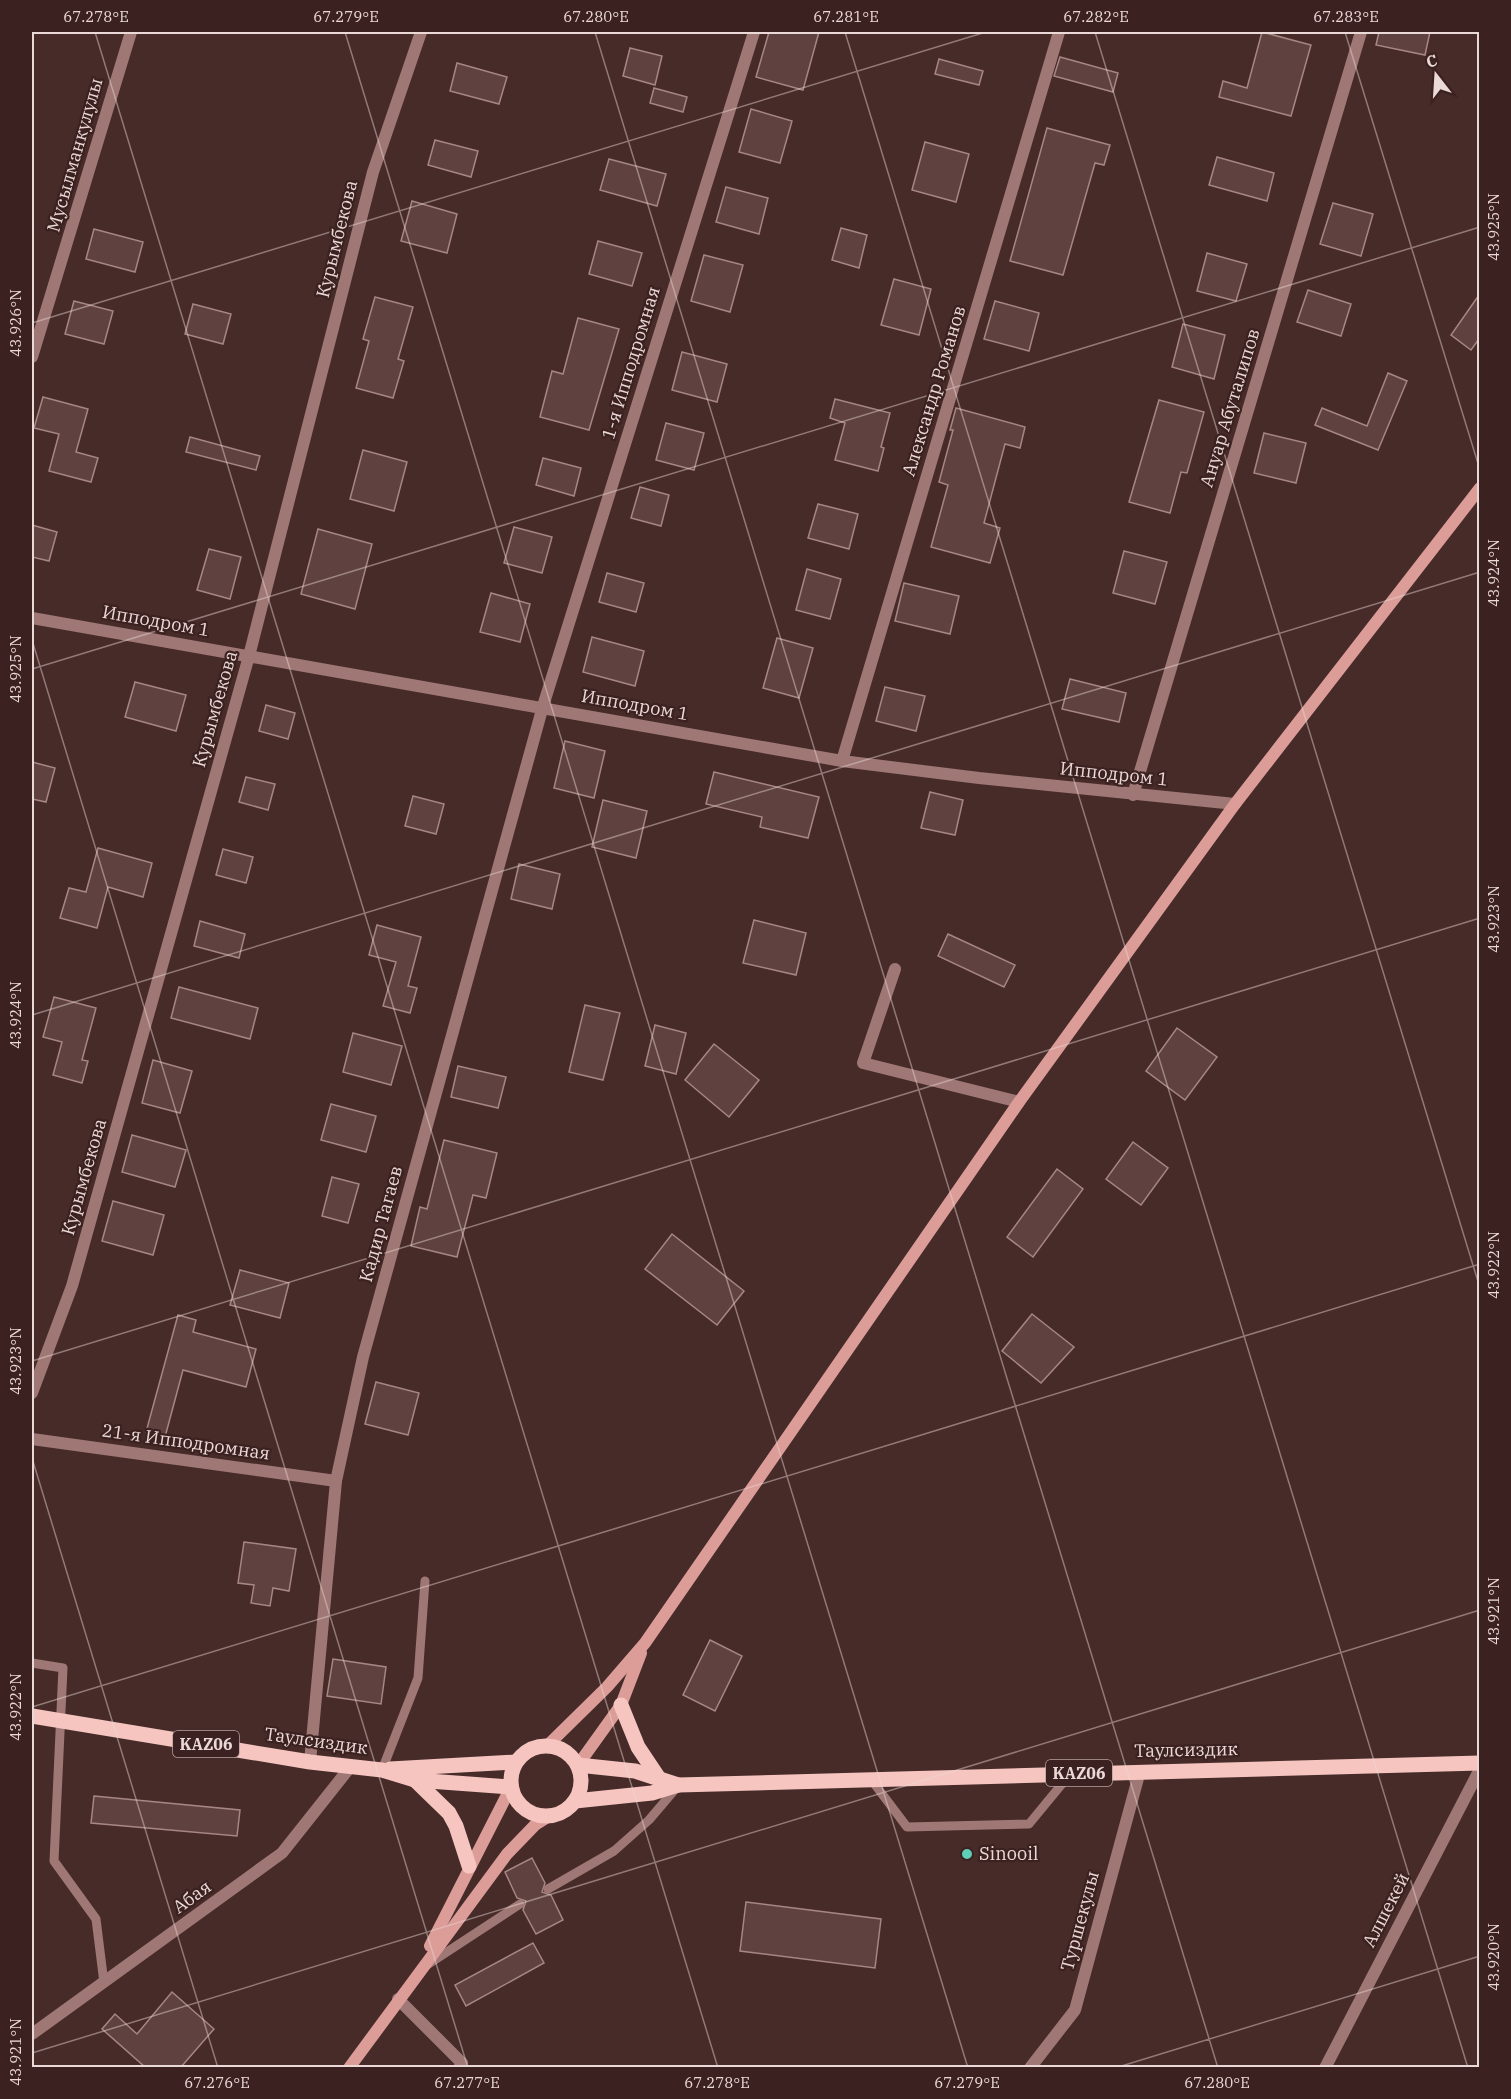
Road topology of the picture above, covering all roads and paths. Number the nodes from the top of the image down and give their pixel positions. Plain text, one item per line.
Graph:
1 (130, 32) edge
2 (421, 32) edge
3 (754, 32) edge
4 (1059, 32) edge
5 (1361, 32) edge
6 (32, 357) edge
7 (1479, 488) edge
8 (32, 618) edge
9 (249, 656) junction
10 (543, 706) junction
11 (842, 761) junction
12 (1133, 795) junction
13 (1235, 804) junction
14 (895, 969) dead end
15 (1019, 1102) junction
16 (32, 1393) edge
17 (32, 1439) edge
18 (336, 1481) junction
19 (425, 1581) dead end
20 (645, 1643) junction
21 (32, 1663) edge
22 (621, 1705) junction
23 (32, 1716) edge
24 (63, 1721) junction
25 (548, 1745) junction
26 (516, 1761) junction
27 (310, 1762) junction
28 (1479, 1762) edge
29 (578, 1765) junction
30 (351, 1766) junction
31 (1479, 1769) edge
32 (382, 1770) junction
33 (1140, 1771) junction
34 (1071, 1773) junction
35 (658, 1777) junction
36 (870, 1778) junction
37 (415, 1780) junction
38 (678, 1785) junction
39 (511, 1787) junction
40 (575, 1801) junction
41 (551, 1815) junction
42 (469, 1866) junction
43 (548, 1889) dead end
44 (520, 1904) dead end
45 (417, 1972) junction
46 (104, 1983) junction
47 (398, 1998) junction
48 (32, 2034) edge
49 (349, 2067) edge
50 (459, 2067) edge
51 (1030, 2067) edge
52 (1325, 2067) edge

1 - 6 street, Мусылманкулулы
2 - 9 street, Курымбекова
3 - 10 street, 1-я Ипподромная
4 - 11 street, Александр Романов
5 - 12 street, Ануар Абуталипов
7 - 13 main road
8 - 9 street, Ипподром 1
9 - 10 street, Ипподром 1
9 - 16 street, Курымбекова
10 - 11 street, Ипподром 1
10 - 18 street, Кадир Тагаев
11 - 12 street, Ипподром 1
12 - 13 street, Ипподром 1
13 - 15 main road
14 - 15 street
15 - 20 main road
17 - 18 street, 21-я Ипподромная
18 - 27 street, Кадир Тагаев
19 - 32 lane
20 - 22 main road
20 - 25 main road
21 - 24 lane
22 - 29 main road
22 - 35 main road
23 - 24 main road, Таулсиздик / KAZ06
24 - 27 main road, Таулсиздик / KAZ06
24 - 46 lane
25 - 26 main road
25 - 29 main road
26 - 32 main road, Таулсиздик / KAZ06
26 - 39 main road
27 - 30 main road, Таулсиздик / KAZ06
28 - 33 main road, Таулсиздик / KAZ06
29 - 35 main road, Таулсиздик / KAZ06
29 - 40 main road
30 - 32 main road, Таулсиздик / KAZ06
30 - 46 street, Абая
31 - 52 street, Алшекей
32 - 37 main road, Таулсиздик / KAZ06
33 - 34 main road, Таулсиздик / KAZ06
33 - 51 street, Туршекулы
34 - 36 main road, Таулсиздик / KAZ06
34 - 36 lane
35 - 38 main road, Таулсиздик / KAZ06
36 - 38 main road, Таулсиздик / KAZ06
37 - 39 main road, Таулсиздик / KAZ06
37 - 42 main road
38 - 40 main road, Таулсиздик / KAZ06
38 - 43 lane
39 - 41 main road
39 - 42 main road
40 - 41 main road
41 - 45 main road
42 - 45 main road
44 - 45 lane
45 - 47 main road
46 - 48 street, Абая
47 - 49 main road
47 - 50 street

